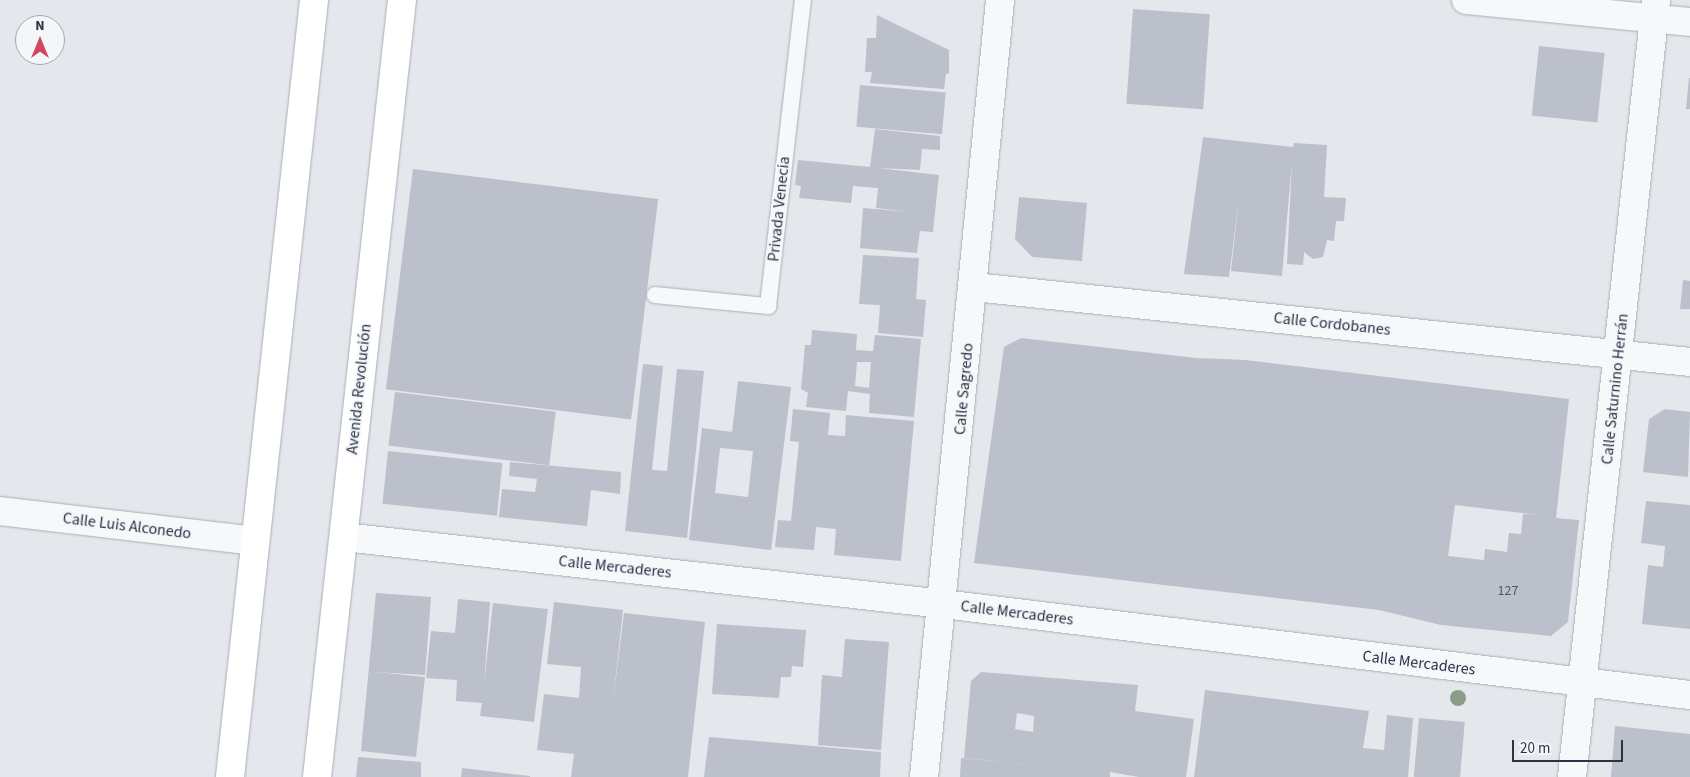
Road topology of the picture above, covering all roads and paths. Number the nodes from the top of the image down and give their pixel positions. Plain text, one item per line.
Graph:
1 (314, 0) edge
2 (402, 0) edge
3 (803, 0) edge
4 (1000, 0) edge
5 (1466, 0) edge
6 (1655, 9) edge
7 (1690, 22) edge
8 (974, 287) junction
9 (656, 295) dead end
10 (1620, 354) junction
11 (1690, 362) edge
12 (0, 511) edge
13 (344, 537) junction
14 (254, 540) junction
15 (943, 604) junction
16 (1582, 684) junction
17 (1690, 695) edge
18 (230, 777) edge
19 (317, 777) edge
20 (924, 777) edge
21 (1572, 777) edge

1 - 14 main road
2 - 13 main road, Avenida Revolución
3 - 9 lane, Privada Venecia
4 - 8 street, Calle Sagredo
5 - 6 street
6 - 7 street
6 - 10 street, Calle Saturnino Herrán
8 - 10 street, Calle Cordobanes
8 - 15 street, Calle Sagredo
10 - 11 street, Calle Cordobanes
10 - 16 street, Calle Saturnino Herrán
12 - 14 street, Calle Luis Alconedo
13 - 15 street, Calle Mercaderes
13 - 19 main road, Avenida Revolución
14 - 18 main road
15 - 16 street, Calle Mercaderes
15 - 20 street, Calle Sagredo
16 - 17 street, Calle Mercaderes
16 - 21 street, Calle Saturnino Herrán

